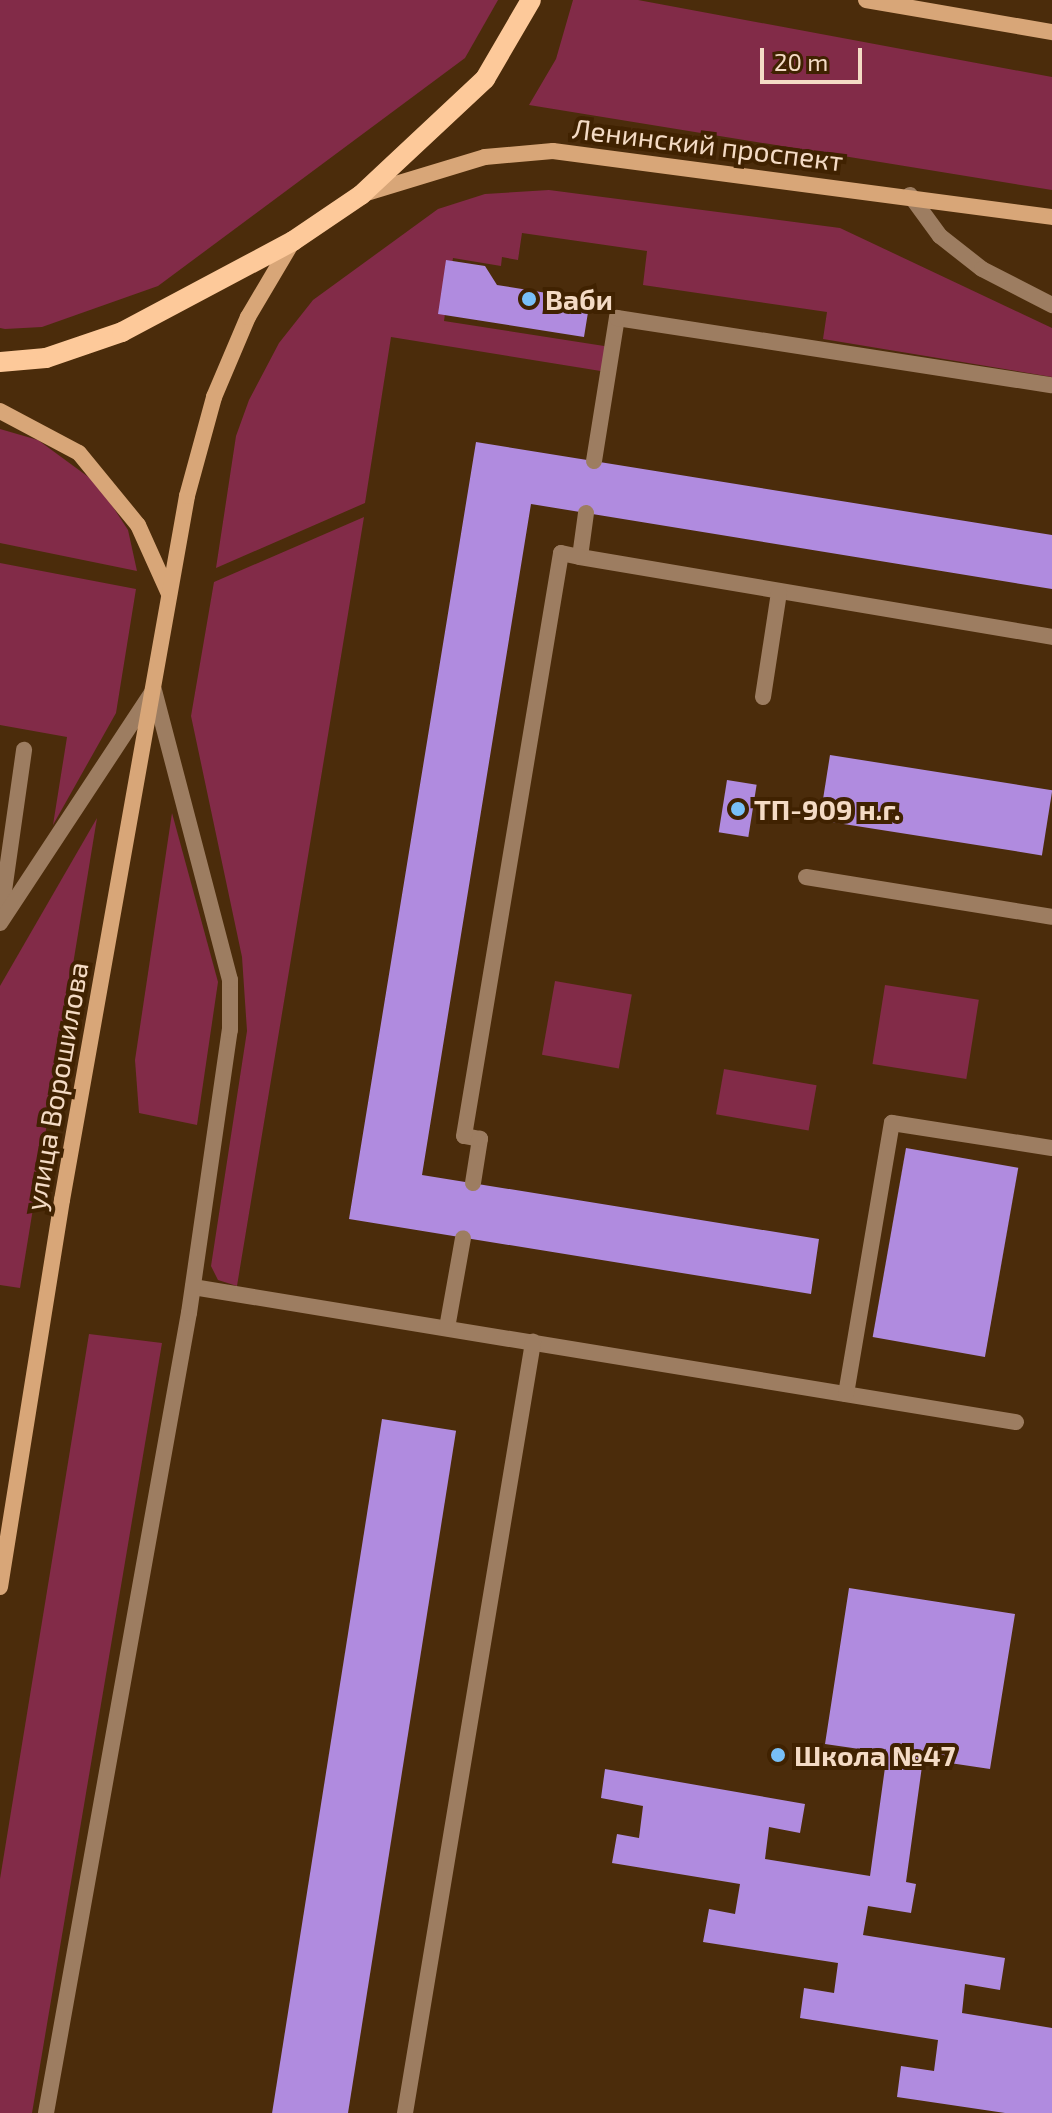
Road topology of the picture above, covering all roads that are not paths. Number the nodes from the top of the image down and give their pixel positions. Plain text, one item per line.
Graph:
1 (531, 0) edge
2 (866, 0) edge
3 (1052, 32) edge
4 (361, 195) junction
5 (910, 195) junction
6 (1052, 217) edge
7 (293, 241) junction
8 (1052, 305) edge
9 (46, 358) junction
10 (0, 362) edge
11 (0, 375) edge
12 (1052, 385) edge
13 (0, 411) edge
14 (594, 461) dead end
15 (586, 513) dead end
16 (580, 557) junction
17 (779, 592) junction
18 (170, 595) junction
19 (1052, 637) edge
20 (154, 690) junction
21 (763, 697) dead end
22 (24, 750) dead end
23 (806, 877) dead end
24 (1052, 917) edge
25 (0, 921) edge
26 (1052, 1148) edge
27 (473, 1183) dead end
28 (463, 1238) dead end
29 (193, 1287) junction
30 (447, 1328) junction
31 (533, 1342) junction
32 (846, 1394) junction
33 (1016, 1422) dead end
34 (0, 1587) edge
35 (46, 2113) edge
36 (405, 2113) edge

1 - 4 main road
2 - 3 main road
4 - 5 main road, Ленинский проспект
4 - 7 main road
5 - 6 main road, Ленинский проспект
5 - 8 street
7 - 9 main road
7 - 18 main road, улица Ворошилова
9 - 10 main road
9 - 11 main road
12 - 14 street
13 - 18 main road
15 - 16 street
16 - 17 street
16 - 27 street
17 - 19 street
17 - 21 street
18 - 20 main road, улица Ворошилова
20 - 25 street
20 - 29 street
20 - 34 main road, улица Ворошилова
22 - 25 street
23 - 24 street
26 - 32 street
28 - 30 street
29 - 30 street
29 - 35 street
30 - 31 street
31 - 32 street
31 - 36 street
32 - 33 street

